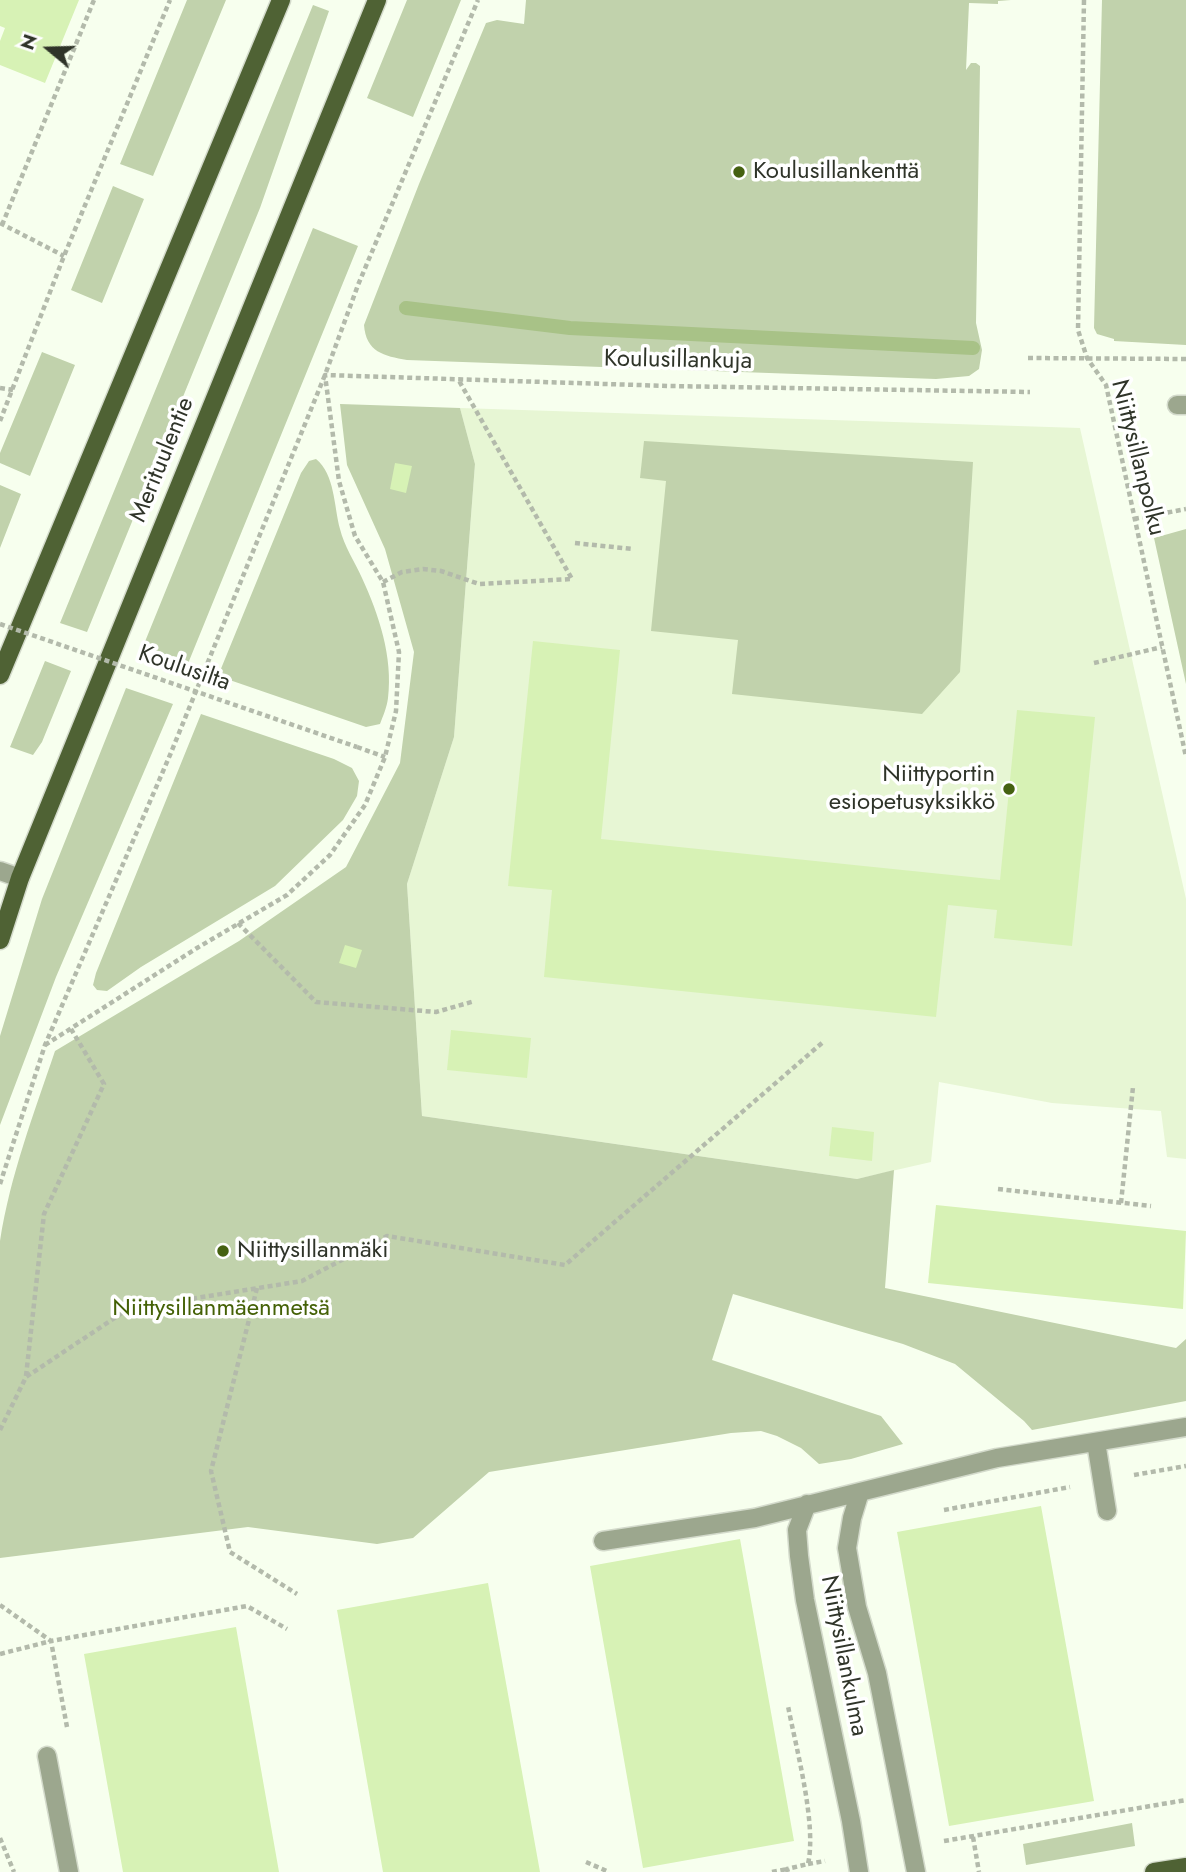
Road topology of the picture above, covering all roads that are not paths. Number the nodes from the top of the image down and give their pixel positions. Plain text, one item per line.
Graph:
1 (281, 0) edge
2 (377, 0) edge
3 (0, 675) edge
4 (0, 871) edge
5 (20, 878) junction
6 (0, 940) edge
7 (1186, 1427) edge
8 (1096, 1442) junction
9 (860, 1492) junction
10 (807, 1504) junction
11 (1107, 1511) dead end
12 (603, 1541) dead end
13 (47, 1756) road end
14 (858, 1864) edge
15 (1186, 1867) edge
16 (69, 1872) edge
17 (916, 1872) edge
18 (1154, 1872) edge

1 - 3 main road
2 - 5 main road, Merituulentie
4 - 5 street
5 - 6 main road, Merituulentie
7 - 8 street
8 - 9 street
8 - 11 street
9 - 10 street
9 - 17 street, Niittysillankulma
10 - 12 street
10 - 14 street, Niittysillankulma
13 - 16 street
15 - 18 main road

